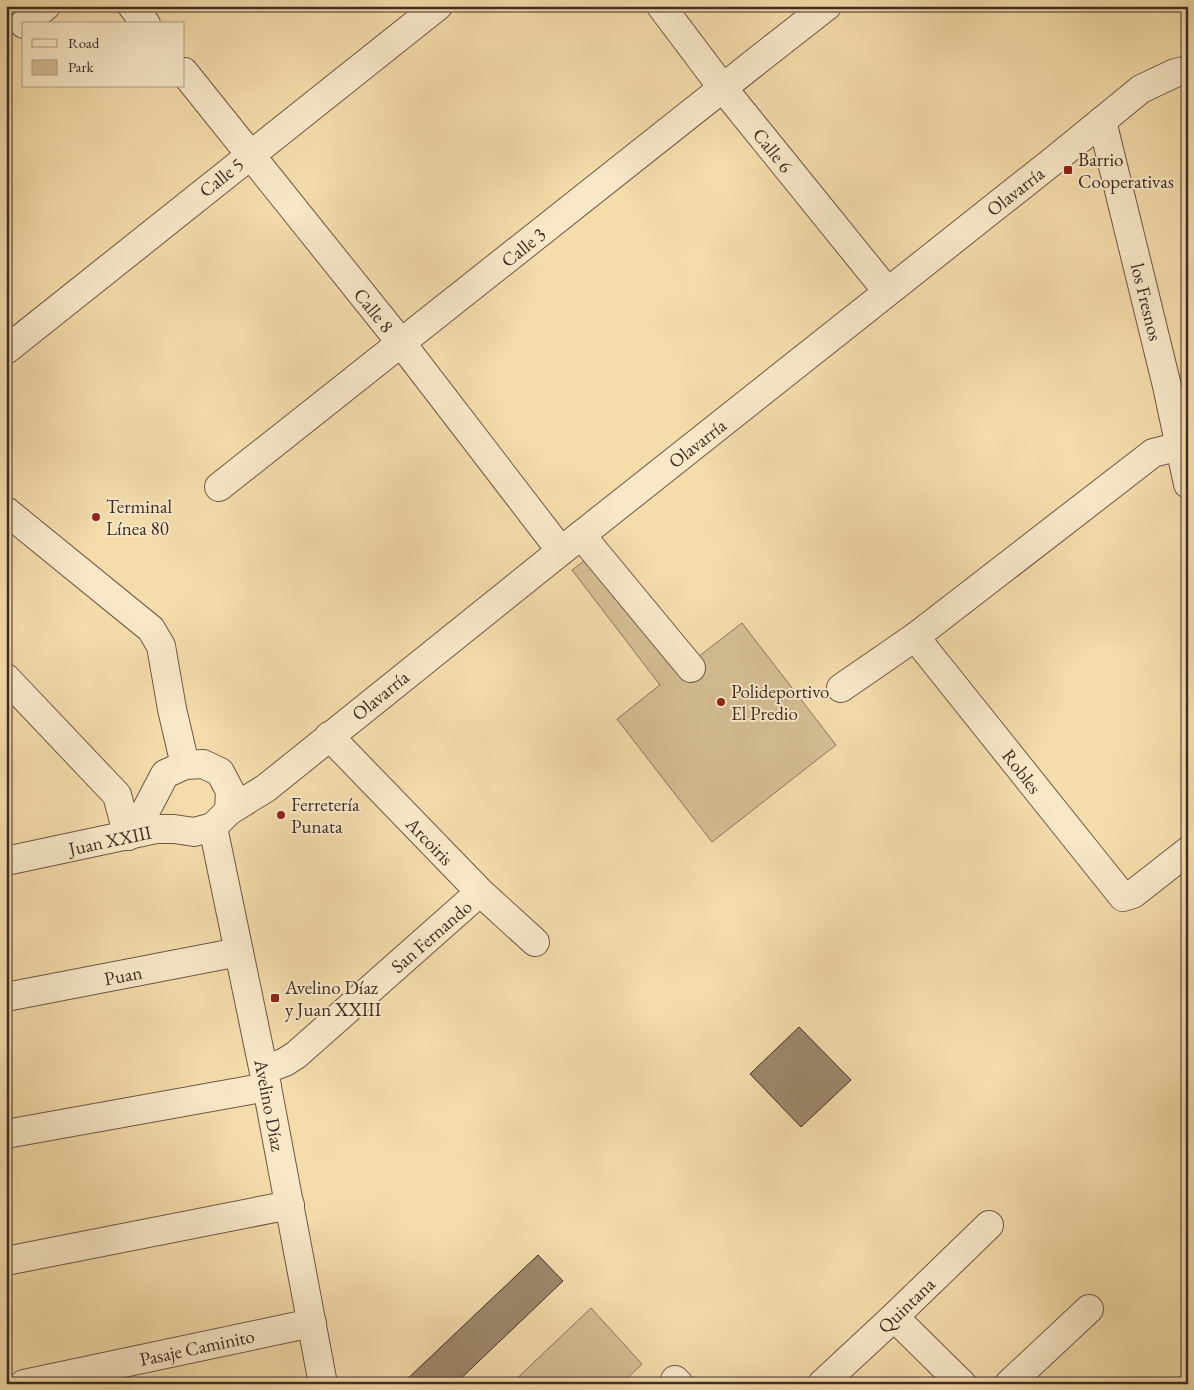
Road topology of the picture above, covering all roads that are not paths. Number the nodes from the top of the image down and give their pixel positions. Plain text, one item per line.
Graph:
1 (46, 6) edge
2 (132, 6) edge
3 (438, 6) edge
4 (660, 6) edge
5 (827, 6) edge
6 (26, 22) edge
7 (144, 22) edge
8 (22, 26) edge
9 (6, 38) edge
10 (1188, 70) edge
11 (185, 73) edge
12 (722, 87) junction
13 (1102, 121) junction
14 (250, 155) junction
15 (887, 291) junction
16 (402, 344) junction
17 (6, 350) edge
18 (1178, 384) edge
19 (1180, 446) junction
20 (1188, 484) edge
21 (219, 487) dead end
22 (6, 511) edge
23 (571, 543) junction
24 (915, 637) junction
25 (691, 668) dead end
26 (6, 678) edge
27 (841, 688) dead end
28 (328, 736) junction
29 (185, 765) junction
30 (156, 790) junction
31 (221, 819) junction
32 (174, 829) junction
33 (128, 836) junction
34 (1188, 851) edge
35 (6, 861) edge
36 (480, 892) junction
37 (535, 942) dead end
38 (240, 952) junction
39 (6, 997) edge
40 (265, 1078) junction
41 (6, 1134) edge
42 (290, 1205) junction
43 (989, 1225) dead end
44 (6, 1260) edge
45 (1089, 1309) dead end
46 (894, 1317) junction
47 (312, 1323) junction
48 (24, 1384) edge
49 (323, 1384) edge
50 (822, 1384) edge
51 (962, 1384) edge
52 (1009, 1384) edge

1 - 6 street
2 - 7 street
3 - 14 street, Calle 5
4 - 12 street, Calle 6
5 - 12 street, Calle 3
8 - 9 street
10 - 13 street, Olavarría
11 - 14 street, Calle 8
12 - 15 street, Calle 6
12 - 16 street, Calle 3
13 - 15 street, Olavarría
13 - 18 street, los Fresnos
14 - 16 street, Calle 8
14 - 17 street, Calle 5
15 - 23 street, Olavarría
16 - 21 street, Calle 3
16 - 23 street, Calle 8
18 - 19 street, los Fresnos
19 - 20 street, los Fresnos
19 - 24 street
22 - 29 street
23 - 25 street, Calle 8
23 - 28 street, Olavarría
24 - 27 street
24 - 34 street, Robles
26 - 33 street
28 - 31 street, Olavarría
28 - 36 street, Arcoiris
29 - 30 street
29 - 31 street
30 - 32 street
30 - 33 street
31 - 32 street, Juan XXIII
31 - 38 street, Avelino Díaz
32 - 33 street, Juan XXIII
33 - 35 street, Juan XXIII
36 - 37 street, Arcoiris
36 - 40 street, San Fernando
38 - 39 street, Puan
38 - 40 street, Avelino Díaz
40 - 41 street, San Fernando
40 - 42 street, Avelino Díaz
42 - 44 street
42 - 47 street, Avelino Díaz
43 - 46 street, Quintana
45 - 52 street
46 - 50 street, Quintana
46 - 51 street
47 - 48 street, Pasaje Caminito
47 - 49 street, Avelino Díaz

